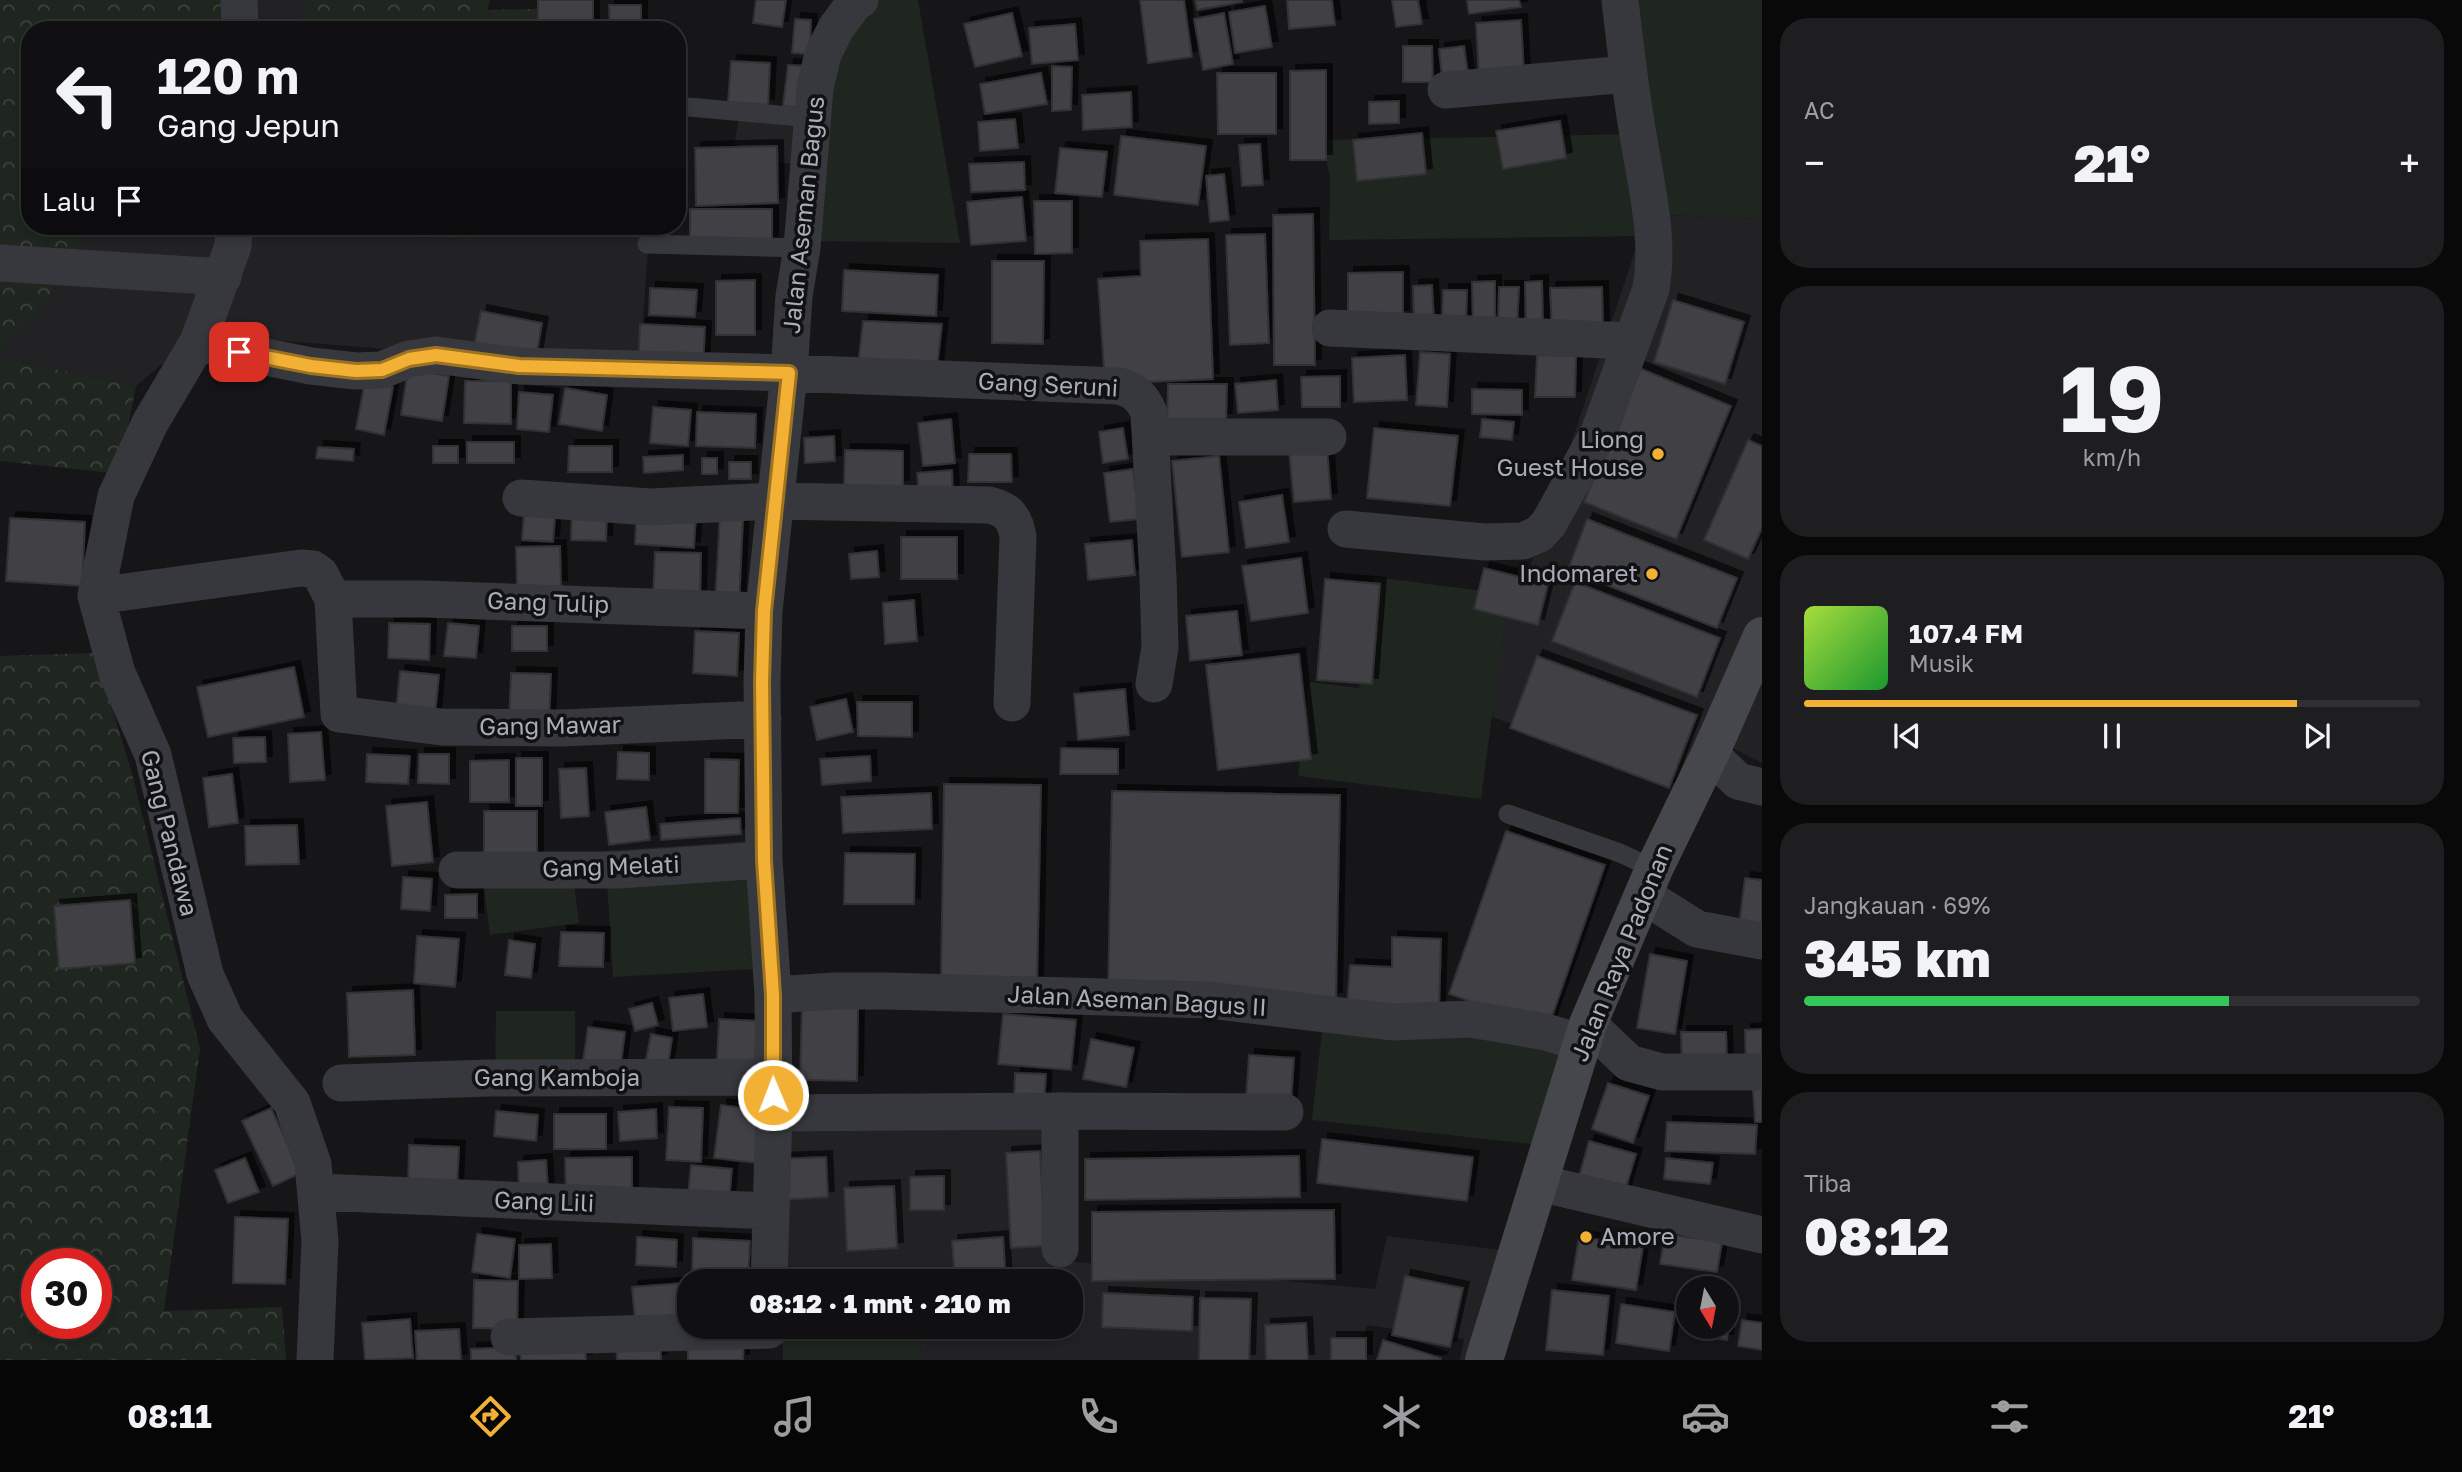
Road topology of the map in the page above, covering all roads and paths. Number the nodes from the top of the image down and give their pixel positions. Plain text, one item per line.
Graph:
1 (239, 0) edge
2 (857, 0) edge
3 (1620, 0) edge
4 (240, 21) edge
5 (1628, 74) junction
6 (1446, 90) dead end
7 (686, 107) edge
8 (811, 118) junction
9 (234, 235) edge
10 (648, 244) dead end
11 (802, 248) junction
12 (0, 263) edge
13 (223, 277) junction
14 (1330, 328) dead end
15 (1631, 341) junction
16 (198, 342) junction
17 (789, 373) junction
18 (1151, 437) junction
19 (1328, 437) dead end
20 (521, 498) dead end
21 (774, 501) junction
22 (1346, 530) dead end
23 (96, 596) junction
24 (333, 599) junction
25 (764, 611) junction
26 (1762, 636) edge
27 (1154, 684) dead end
28 (1012, 703) dead end
29 (763, 719) junction
30 (1710, 754) junction
31 (1762, 787) edge
32 (1508, 814) dead end
33 (764, 860) junction
34 (457, 870) dead end
35 (1648, 882) junction
36 (1762, 940) edge
37 (773, 995) junction
38 (1585, 1034) junction
39 (1762, 1072) edge
40 (772, 1077) junction
41 (341, 1083) dead end
42 (1060, 1111) junction
43 (1285, 1112) dead end
44 (774, 1113) junction
45 (1539, 1183) junction
46 (318, 1192) junction
47 (771, 1211) junction
48 (1762, 1235) edge
49 (1059, 1249) dead end
50 (769, 1269) edge
51 (509, 1336) dead end
52 (677, 1338) edge
53 (315, 1360) edge
54 (1484, 1360) edge

1 - 4 street
2 - 8 street, Jalan Aseman Bagus
3 - 5 street
5 - 6 street
5 - 15 street
7 - 8 lane
8 - 11 street, Jalan Aseman Bagus
9 - 13 street, Gang Pandawa
10 - 11 lane
11 - 17 street, Jalan Aseman Bagus
12 - 13 street
13 - 16 street, Gang Pandawa
14 - 15 street
15 - 22 street
16 - 17 street, Gang Seruni
16 - 23 street, Gang Pandawa
17 - 18 street, Gang Seruni
17 - 21 street, Jalan Aseman Bagus
18 - 19 street
18 - 27 street, Gang Seruni
20 - 21 street
21 - 25 street, Jalan Aseman Bagus
21 - 28 street
23 - 24 street
23 - 46 street, Gang Pandawa
24 - 25 street, Gang Tulip
24 - 29 street, Gang Mawar
25 - 29 street, Jalan Aseman Bagus
26 - 30 main road, Jalan Raya Padonan
29 - 33 street, Jalan Aseman Bagus
30 - 31 street
30 - 35 main road, Jalan Raya Padonan
32 - 35 lane
33 - 34 street, Gang Melati
33 - 37 street, Jalan Aseman Bagus
35 - 36 street
35 - 38 main road, Jalan Raya Padonan
37 - 38 street, Jalan Aseman Bagus II
37 - 40 street, Jalan Aseman Bagus
38 - 39 street
38 - 45 main road, Jalan Raya Padonan
40 - 41 street, Gang Kamboja
40 - 44 street, Jalan Aseman Bagus
42 - 43 street
42 - 44 street
42 - 49 street
44 - 47 street, Jalan Aseman Bagus
45 - 48 street
45 - 54 main road, Jalan Raya Padonan
46 - 47 street, Gang Lili
46 - 53 street, Gang Pandawa
47 - 50 street, Jalan Aseman Bagus
51 - 52 street

